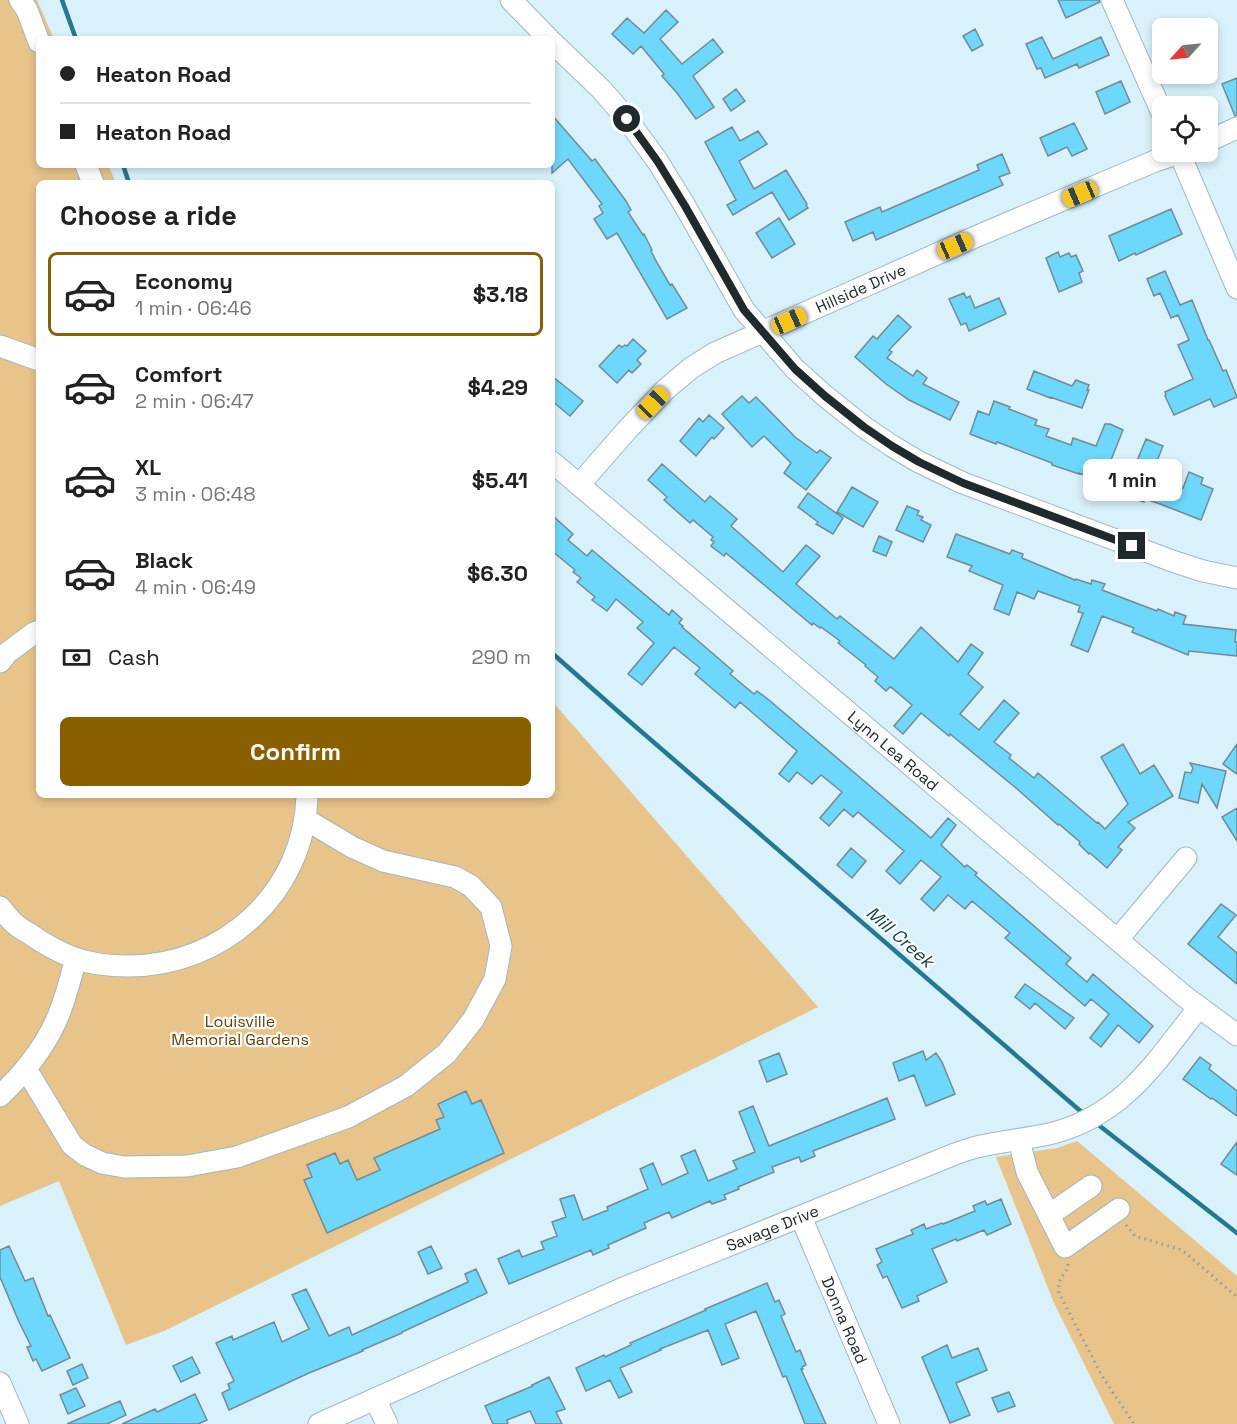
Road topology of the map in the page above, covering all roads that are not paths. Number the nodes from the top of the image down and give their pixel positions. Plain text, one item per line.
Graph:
1 (20, 0) edge
2 (511, 0) edge
3 (1112, 0) edge
4 (37, 36) edge
5 (546, 36) edge
6 (555, 45) edge
7 (1154, 96) edge
8 (1237, 128) edge
9 (1218, 137) edge
10 (1153, 162) edge
11 (1184, 162) edge
12 (1237, 288) edge
13 (762, 332) junction
14 (0, 346) edge
15 (36, 359) edge
16 (555, 465) edge
17 (579, 485) junction
18 (1237, 578) edge
19 (36, 633) edge
20 (0, 662) edge
21 (307, 798) edge
22 (305, 819) junction
23 (1186, 858) dead end
24 (0, 907) edge
25 (1118, 939) junction
26 (76, 959) junction
27 (1199, 1007) junction
28 (1237, 1035) edge
29 (26, 1069) junction
30 (0, 1096) edge
31 (1019, 1140) junction
32 (1091, 1186) dead end
33 (1117, 1210) road end
34 (1049, 1215) junction
35 (801, 1216) junction
36 (0, 1383) edge
37 (375, 1399) junction
38 (18, 1424) edge
39 (319, 1424) edge
40 (387, 1424) edge
41 (889, 1424) edge

1 - 4 street
2 - 5 street
3 - 7 street
6 - 13 street
8 - 9 street
10 - 13 street, Hillside Drive
11 - 12 street
13 - 17 street, Hillside Drive
13 - 18 street
14 - 15 street
16 - 17 street, Lynn Lea Road
17 - 25 street, Lynn Lea Road
19 - 20 street
21 - 22 street
22 - 26 street
22 - 29 street
23 - 25 street
24 - 26 street
25 - 27 street, Lynn Lea Road
26 - 29 street
27 - 28 street, Lynn Lea Road
27 - 31 street, Savage Drive
29 - 30 street
31 - 34 street
31 - 35 street, Savage Drive
32 - 34 street
33 - 34 street
35 - 37 street, Savage Drive
35 - 41 street, Donna Road
36 - 38 street
37 - 39 street, Savage Drive
37 - 40 street

